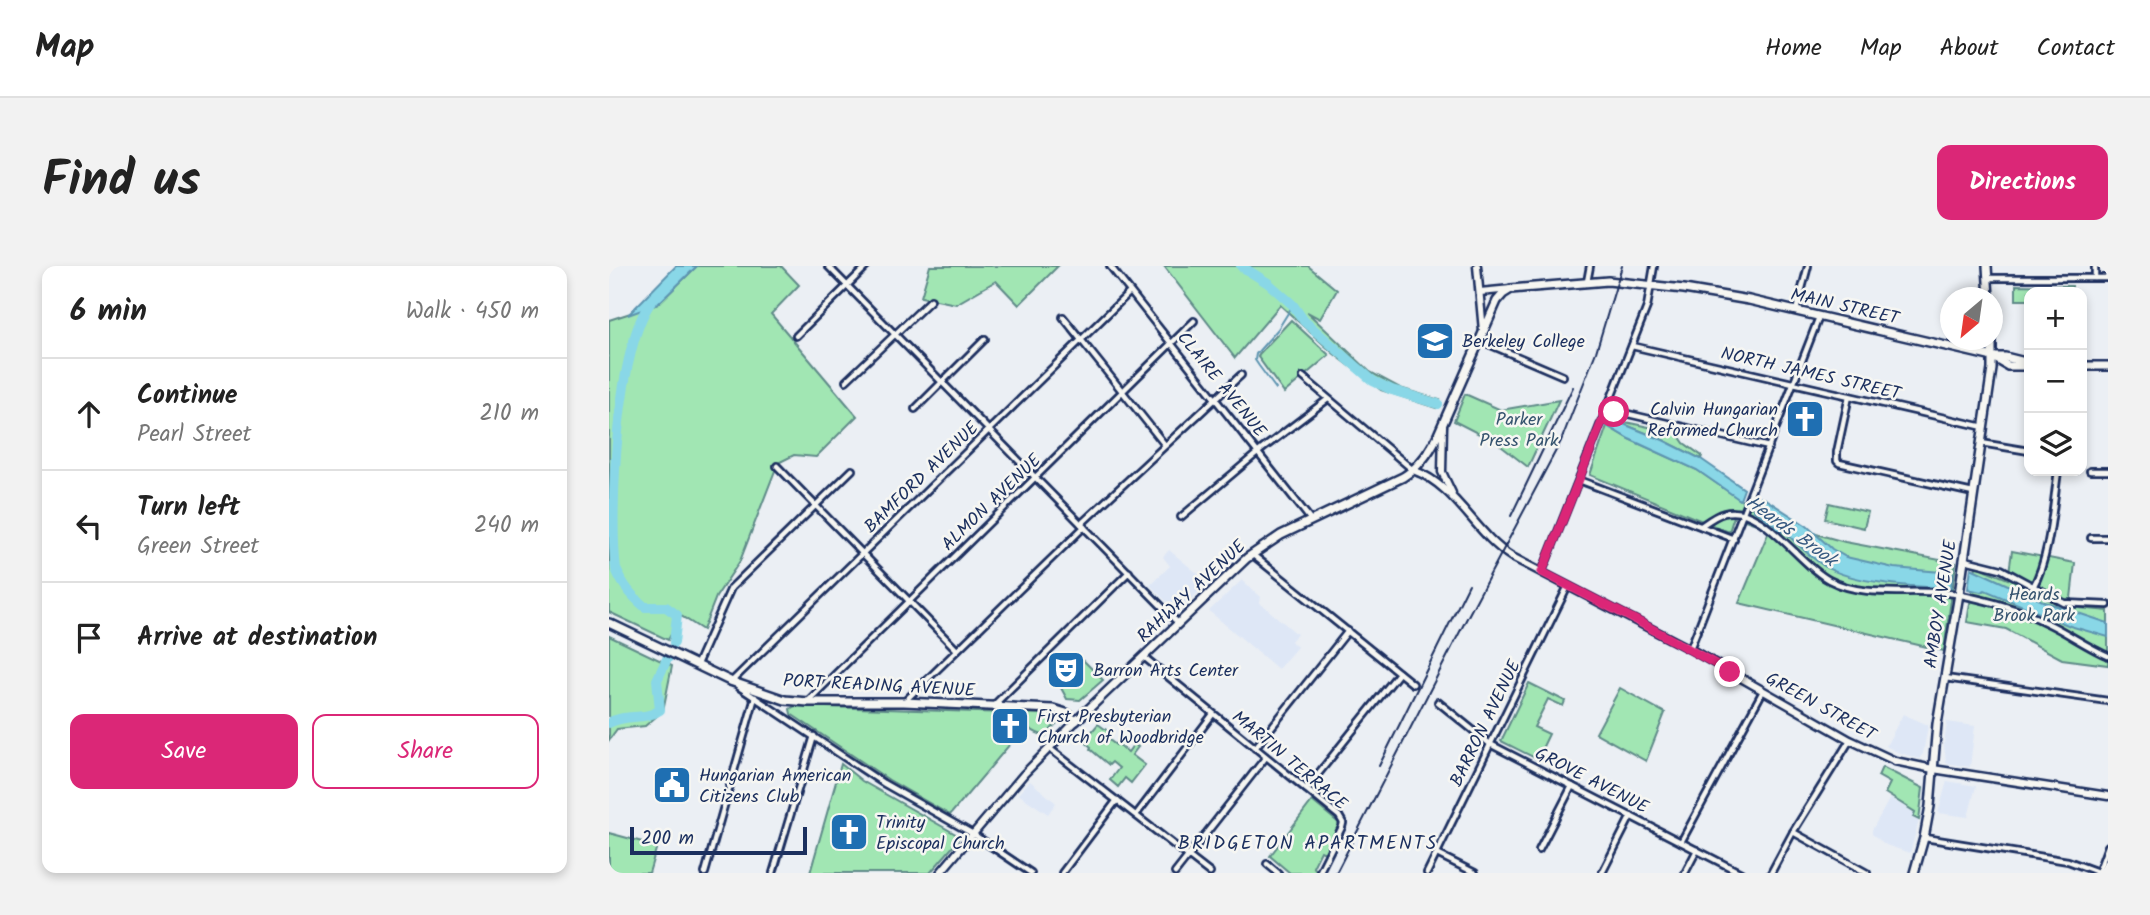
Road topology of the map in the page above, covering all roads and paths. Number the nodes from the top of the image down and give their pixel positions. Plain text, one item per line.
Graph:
1 (828, 266) edge
2 (867, 266) edge
3 (1110, 266) edge
4 (1477, 266) edge
5 (1590, 266) edge
6 (1654, 266) edge
7 (1808, 266) edge
8 (1984, 266) edge
9 (2095, 266) edge
10 (1987, 278) junction
11 (2095, 278) junction
12 (2108, 278) edge
13 (1587, 282) junction
14 (1651, 285) junction
15 (847, 286) junction
16 (1988, 287) edge
17 (1511, 289) junction
18 (1131, 292) junction
19 (1480, 292) junction
20 (931, 300) dead end
21 (1796, 311) junction
22 (1819, 316) junction
23 (1063, 317) dead end
24 (1194, 321) dead end
25 (1483, 331) junction
26 (894, 334) junction
27 (796, 336) dead end
28 (985, 339) dead end
29 (1479, 340) junction
30 (1081, 341) junction
31 (1171, 343) junction
32 (1632, 346) junction
33 (1992, 350) edge
34 (1993, 358) junction
35 (2024, 364) edge
36 (2087, 366) edge
37 (2108, 366) edge
38 (1241, 375) dead end
39 (1563, 376) dead end
40 (1303, 377) dead end
41 (846, 381) dead end
42 (942, 382) junction
43 (1793, 383) junction
44 (1122, 392) junction
45 (1849, 396) junction
46 (1215, 397) junction
47 (1328, 398) junction
48 (915, 409) dead end
49 (1607, 409) junction
50 (1443, 424) junction
51 (1984, 427) junction
52 (989, 430) junction
53 (1981, 443) junction
54 (1165, 445) junction
55 (1769, 447) junction
56 (2024, 450) edge
57 (1259, 452) junction
58 (778, 466) dead end
59 (852, 470) dead end
60 (1413, 470) junction
61 (2089, 471) dead end
62 (2108, 471) edge
63 (2057, 476) edge
64 (1036, 478) junction
65 (1579, 480) junction
66 (1973, 493) junction
67 (816, 506) junction
68 (1461, 506) junction
69 (1743, 514) junction
70 (1181, 517) dead end
71 (1311, 520) junction
72 (1082, 525) junction
73 (1702, 526) junction
74 (2091, 538) dead end
75 (2108, 538) edge
76 (1734, 539) junction
77 (862, 552) junction
78 (1253, 554) junction
79 (1963, 564) junction
80 (1129, 572) junction
81 (1542, 572) junction
82 (1568, 586) junction
83 (2033, 587) junction
84 (1959, 591) junction
85 (909, 601) junction
86 (2108, 605) edge
87 (609, 623) edge
88 (1178, 624) junction
89 (1348, 631) junction
90 (1690, 649) junction
91 (957, 650) junction
92 (2108, 656) edge
93 (1144, 657) junction
94 (697, 664) junction
95 (1399, 673) junction
96 (1945, 678) junction
97 (730, 681) junction
98 (1413, 684) dead end
99 (1763, 691) junction
100 (755, 698) junction
101 (785, 699) junction
102 (2108, 701) edge
103 (808, 702) junction
104 (904, 702) junction
105 (1438, 702) dead end
106 (993, 706) junction
107 (1213, 714) junction
108 (784, 717) junction
109 (1076, 721) junction
110 (814, 736) junction
111 (1850, 740) junction
112 (1490, 744) junction
113 (1048, 748) junction
114 (1255, 748) junction
115 (1266, 757) junction
116 (1933, 769) junction
117 (1572, 786) junction
118 (1306, 789) junction
119 (2108, 796) edge
120 (1117, 800) junction
121 (1136, 815) junction
122 (1631, 816) junction
123 (1793, 832) junction
124 (973, 834) junction
125 (1924, 838) junction
126 (1681, 842) junction
127 (2108, 846) edge
128 (1539, 850) dead end
129 (1697, 850) junction
130 (1437, 854) junction
131 (1188, 855) junction
132 (1267, 864) dead end
133 (705, 873) edge
134 (773, 873) edge
135 (940, 873) edge
136 (1031, 873) edge
137 (1062, 873) edge
138 (1175, 873) edge
139 (1210, 873) edge
140 (1277, 873) edge
141 (1319, 873) edge
142 (1427, 873) edge
143 (1475, 873) edge
144 (1602, 873) edge
145 (1685, 873) edge
146 (1741, 873) edge
147 (1771, 873) edge
148 (1867, 873) edge
149 (1914, 873) edge
150 (2098, 873) edge

1 - 15 street
2 - 15 street
3 - 18 street, CLAIRE AVENUE
4 - 19 street
5 - 13 street
6 - 14 street
7 - 21 street
8 - 10 main road
9 - 11 street
10 - 11 street
10 - 16 main road
11 - 12 street
13 - 14 main road, MAIN STREET
13 - 17 main road, MAIN STREET
14 - 21 main road, MAIN STREET
14 - 32 street
15 - 26 street
15 - 27 street
17 - 19 street, MAIN STREET
17 - 25 main road, RAHWAY AVENUE
18 - 30 street, BAMFORD AVENUE
18 - 31 street, CLAIRE AVENUE
19 - 25 street
20 - 26 street
21 - 22 main road, MAIN STREET
22 - 34 main road, MAIN STREET
22 - 43 street
23 - 30 street
24 - 31 street, ALMON AVENUE
25 - 29 main road, RAHWAY AVENUE
26 - 41 street
26 - 42 street
28 - 42 street
29 - 39 street
29 - 50 main road, RAHWAY AVENUE
30 - 44 street
30 - 52 street, BAMFORD AVENUE
31 - 44 street, ALMON AVENUE
31 - 46 street, CLAIRE AVENUE
32 - 43 street, NORTH JAMES STREET
32 - 49 street
33 - 34 main road, AMBOY AVENUE
34 - 35 main road, MAIN STREET
34 - 51 main road, AMBOY AVENUE
36 - 37 main road
38 - 46 street
40 - 47 street
42 - 48 street
42 - 52 street
43 - 45 street, NORTH JAMES STREET
43 - 55 street
44 - 54 street
44 - 64 street, ALMON AVENUE
45 - 51 street, NORTH JAMES STREET
45 - 66 street
46 - 54 street
46 - 57 street, CLAIRE AVENUE
47 - 57 street
47 - 60 street
49 - 55 street
49 - 65 street
50 - 60 main road, RAHWAY AVENUE
50 - 68 street
51 - 53 main road, AMBOY AVENUE
52 - 64 street
52 - 77 street, BAMFORD AVENUE
53 - 56 street
53 - 66 main road, AMBOY AVENUE
54 - 72 street
55 - 69 street
57 - 70 street
57 - 71 street, CLAIRE AVENUE
58 - 67 street
59 - 67 street
60 - 68 street, GREEN STREET
60 - 71 main road, RAHWAY AVENUE
61 - 62 street
63 - 83 street
64 - 72 street
64 - 85 street, ALMON AVENUE
65 - 73 street
65 - 81 street
66 - 79 main road, AMBOY AVENUE
67 - 77 street
67 - 94 street
68 - 81 street, GREEN STREET
69 - 73 street
69 - 76 street
69 - 84 street
71 - 78 main road, RAHWAY AVENUE
72 - 80 street
72 - 91 street
73 - 76 street
74 - 75 street
76 - 90 street
77 - 85 street
77 - 97 street, BAMFORD AVENUE
78 - 88 main road, RAHWAY AVENUE
78 - 89 street
79 - 83 street
79 - 84 main road, AMBOY AVENUE
80 - 88 street
80 - 106 street
81 - 82 street, GREEN STREET
82 - 90 street, GREEN STREET
82 - 112 street, BARRON AVENUE
83 - 86 street
84 - 92 street
84 - 96 main road, AMBOY AVENUE
85 - 91 street
85 - 103 street, ALMON AVENUE
87 - 94 main road, PORT READING AVENUE
88 - 93 main road, RAHWAY AVENUE
89 - 95 street
89 - 114 street
90 - 99 street, GREEN STREET
91 - 104 street
93 - 107 street, MARTIN TERRACE
93 - 109 main road, RAHWAY AVENUE
94 - 97 main road, PORT READING AVENUE
95 - 98 street
95 - 118 street
96 - 102 street
96 - 116 main road, AMBOY AVENUE
97 - 100 street
97 - 101 main road, PORT READING AVENUE
99 - 111 street, GREEN STREET
99 - 126 street
100 - 108 street
100 - 133 street
101 - 103 main road, PORT READING AVENUE
101 - 108 street
103 - 104 main road, PORT READING AVENUE
104 - 106 main road, PORT READING AVENUE
105 - 112 street, GROVE AVENUE
106 - 109 main road, PORT READING AVENUE
107 - 114 street, MARTIN TERRACE
107 - 121 street
108 - 110 street
109 - 113 street, RAHWAY AVENUE
110 - 124 street
110 - 134 street
111 - 116 street, GREEN STREET
111 - 123 street
112 - 117 street, GROVE AVENUE
112 - 130 street, BARRON AVENUE
113 - 120 street
113 - 124 street, RAHWAY AVENUE
114 - 115 street, MARTIN TERRACE
115 - 118 street, MARTIN TERRACE
115 - 131 street
116 - 119 street, GREEN STREET
116 - 125 main road, AMBOY AVENUE
117 - 122 street, GROVE AVENUE
117 - 128 street
118 - 141 street, MARTIN TERRACE
120 - 121 street
120 - 137 street
121 - 131 street
122 - 126 street, GROVE AVENUE
122 - 144 street
123 - 147 street
123 - 148 street
124 - 135 street, RAHWAY AVENUE
124 - 136 street
125 - 149 main road, AMBOY AVENUE
125 - 150 street
126 - 129 street, GROVE AVENUE
127 - 150 street
129 - 145 street
129 - 146 street, GROVE AVENUE
130 - 142 street, BARRON AVENUE
130 - 143 street
131 - 138 street
131 - 139 street
132 - 140 street

